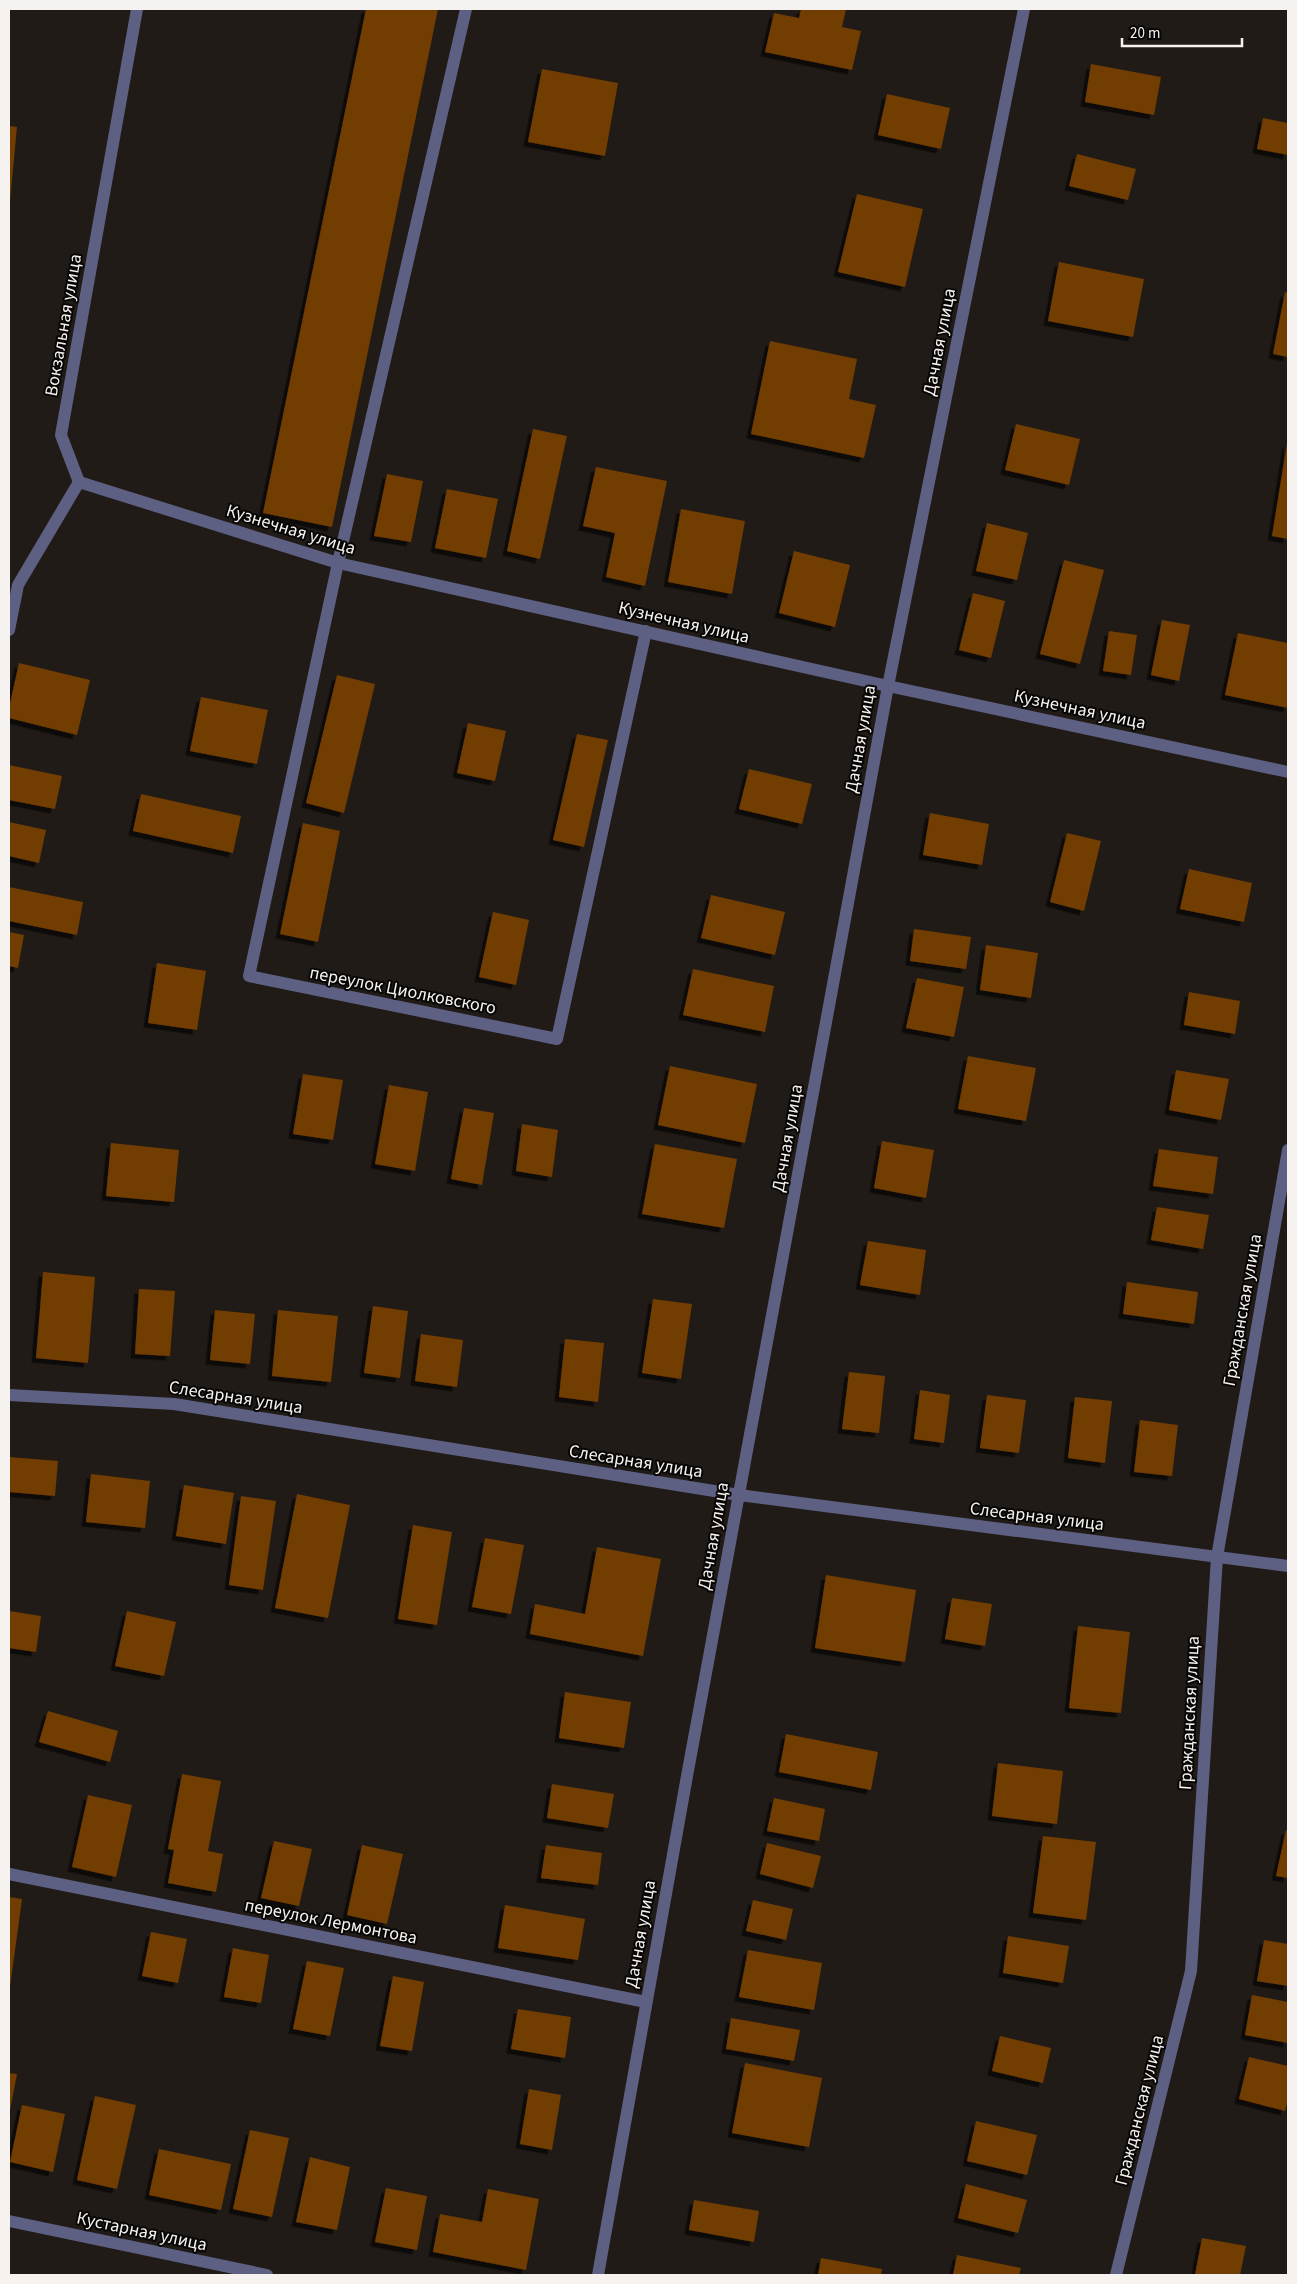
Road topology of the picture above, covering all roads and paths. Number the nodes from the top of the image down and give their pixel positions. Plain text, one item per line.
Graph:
1 (137, 9) edge
2 (466, 9) edge
3 (1024, 9) edge
4 (79, 482) junction
5 (338, 563) junction
6 (9, 630) edge
7 (646, 632) junction
8 (888, 686) junction
9 (1288, 772) edge
10 (1288, 1150) edge
11 (9, 1395) edge
12 (739, 1495) junction
13 (1216, 1557) junction
14 (1288, 1566) edge
15 (9, 1874) edge
16 (646, 2002) junction
17 (9, 2221) edge
18 (267, 2275) edge
19 (598, 2275) edge
20 (1116, 2275) edge

1 - 4 street, Вокзальная улица
2 - 5 street
3 - 8 street, Дачная улица
4 - 5 street, Кузнечная улица
4 - 6 street
5 - 7 street, Кузнечная улица
5 - 7 street, переулок Циолковского
7 - 8 street, Кузнечная улица
8 - 9 street, Кузнечная улица
8 - 12 street, Дачная улица
10 - 13 street, Гражданская улица
11 - 12 street, Слесарная улица
12 - 13 street, Слесарная улица
12 - 16 street, Дачная улица
13 - 14 street, Слесарная улица
13 - 20 street, Гражданская улица
15 - 16 street, переулок Лермонтова
16 - 19 street, Дачная улица
17 - 18 street, Кустарная улица

